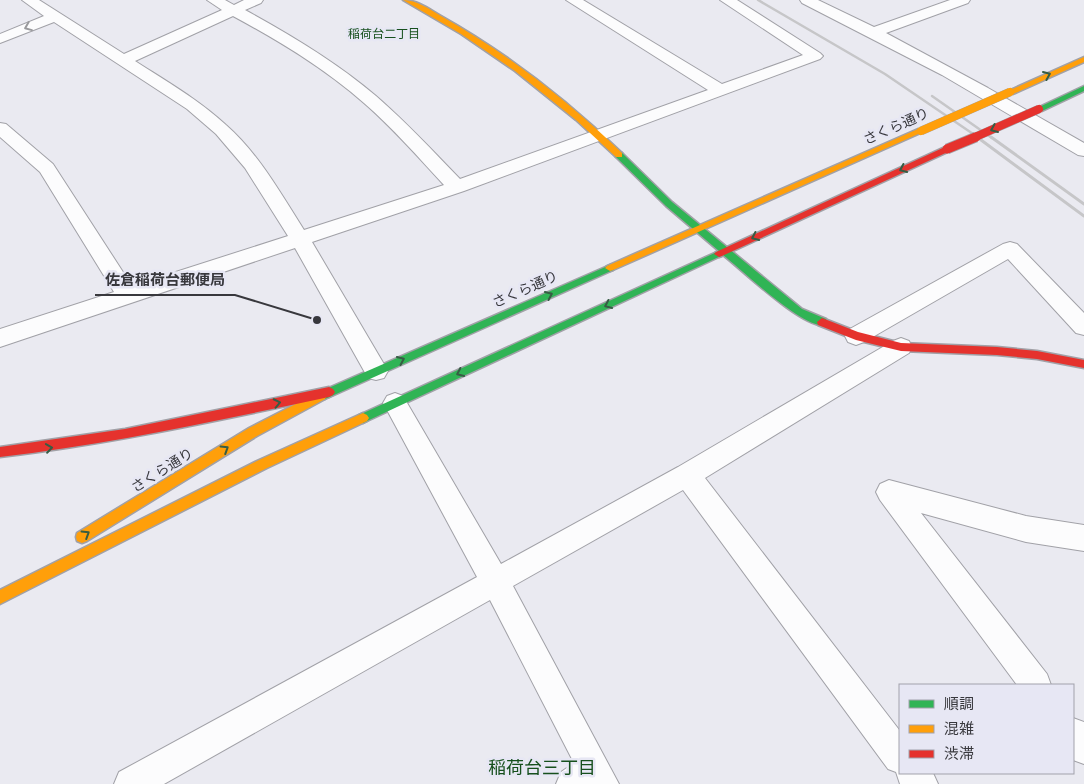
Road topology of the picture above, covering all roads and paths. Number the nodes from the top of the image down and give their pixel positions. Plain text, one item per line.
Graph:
1 (29, 0) edge
2 (214, 0) edge
3 (256, 0) edge
4 (406, 0) edge
5 (574, 0) edge
6 (727, 0) edge
7 (807, 0) edge
8 (963, 0) edge
9 (234, 10) junction
10 (56, 16) junction
11 (875, 32) junction
12 (0, 39) edge
13 (1084, 59) edge
14 (124, 60) junction
15 (1084, 88) edge
16 (718, 89) junction
17 (0, 128) edge
18 (599, 135) junction
19 (1084, 151) edge
20 (456, 187) junction
21 (699, 229) junction
22 (300, 239) junction
23 (725, 251) junction
24 (126, 296) junction
25 (1084, 326) edge
26 (856, 336) junction
27 (0, 338) edge
28 (901, 347) junction
29 (1084, 364) edge
30 (376, 371) junction
31 (329, 392) junction
32 (395, 403) junction
33 (0, 452) edge
34 (687, 475) junction
35 (1084, 538) edge
36 (76, 541) dead end
37 (34, 567) dead end
38 (495, 581) junction
39 (0, 587) edge
40 (0, 596) edge
41 (1035, 684) edge
42 (1074, 735) edge
43 (1084, 748) edge
44 (899, 756) edge
45 (913, 774) edge
46 (590, 779) edge
47 (131, 784) edge
48 (921, 784) edge

1 - 10 street
2 - 9 street
3 - 9 street
4 - 18 main road
5 - 16 street
6 - 16 street
7 - 11 street
8 - 11 street
9 - 14 street
9 - 20 street
10 -> 12 street
10 - 14 street
11 - 19 street
21 -> 13 main road, さくら通り, bridge
14 - 22 street
15 -> 23 main road, bridge
16 - 18 street
17 - 24 street
18 - 20 street
18 - 21 main road
20 - 22 street
21 - 23 main road
30 -> 21 main road, さくら通り
22 - 24 street
22 - 30 street
23 - 26 main road
23 -> 32 main road
24 - 27 street
25 - 26 street
26 - 28 main road
28 - 29 main road
28 - 34 street
30 - 31 main road, さくら通り
33 -> 31 main road
36 -> 31 main road, さくら通り
32 - 38 street
32 - 40 main road
34 - 38 street
34 - 44 street
35 - 41 street
37 - 39 main road
38 - 46 street
38 - 47 street
42 - 43 street
45 - 48 street

